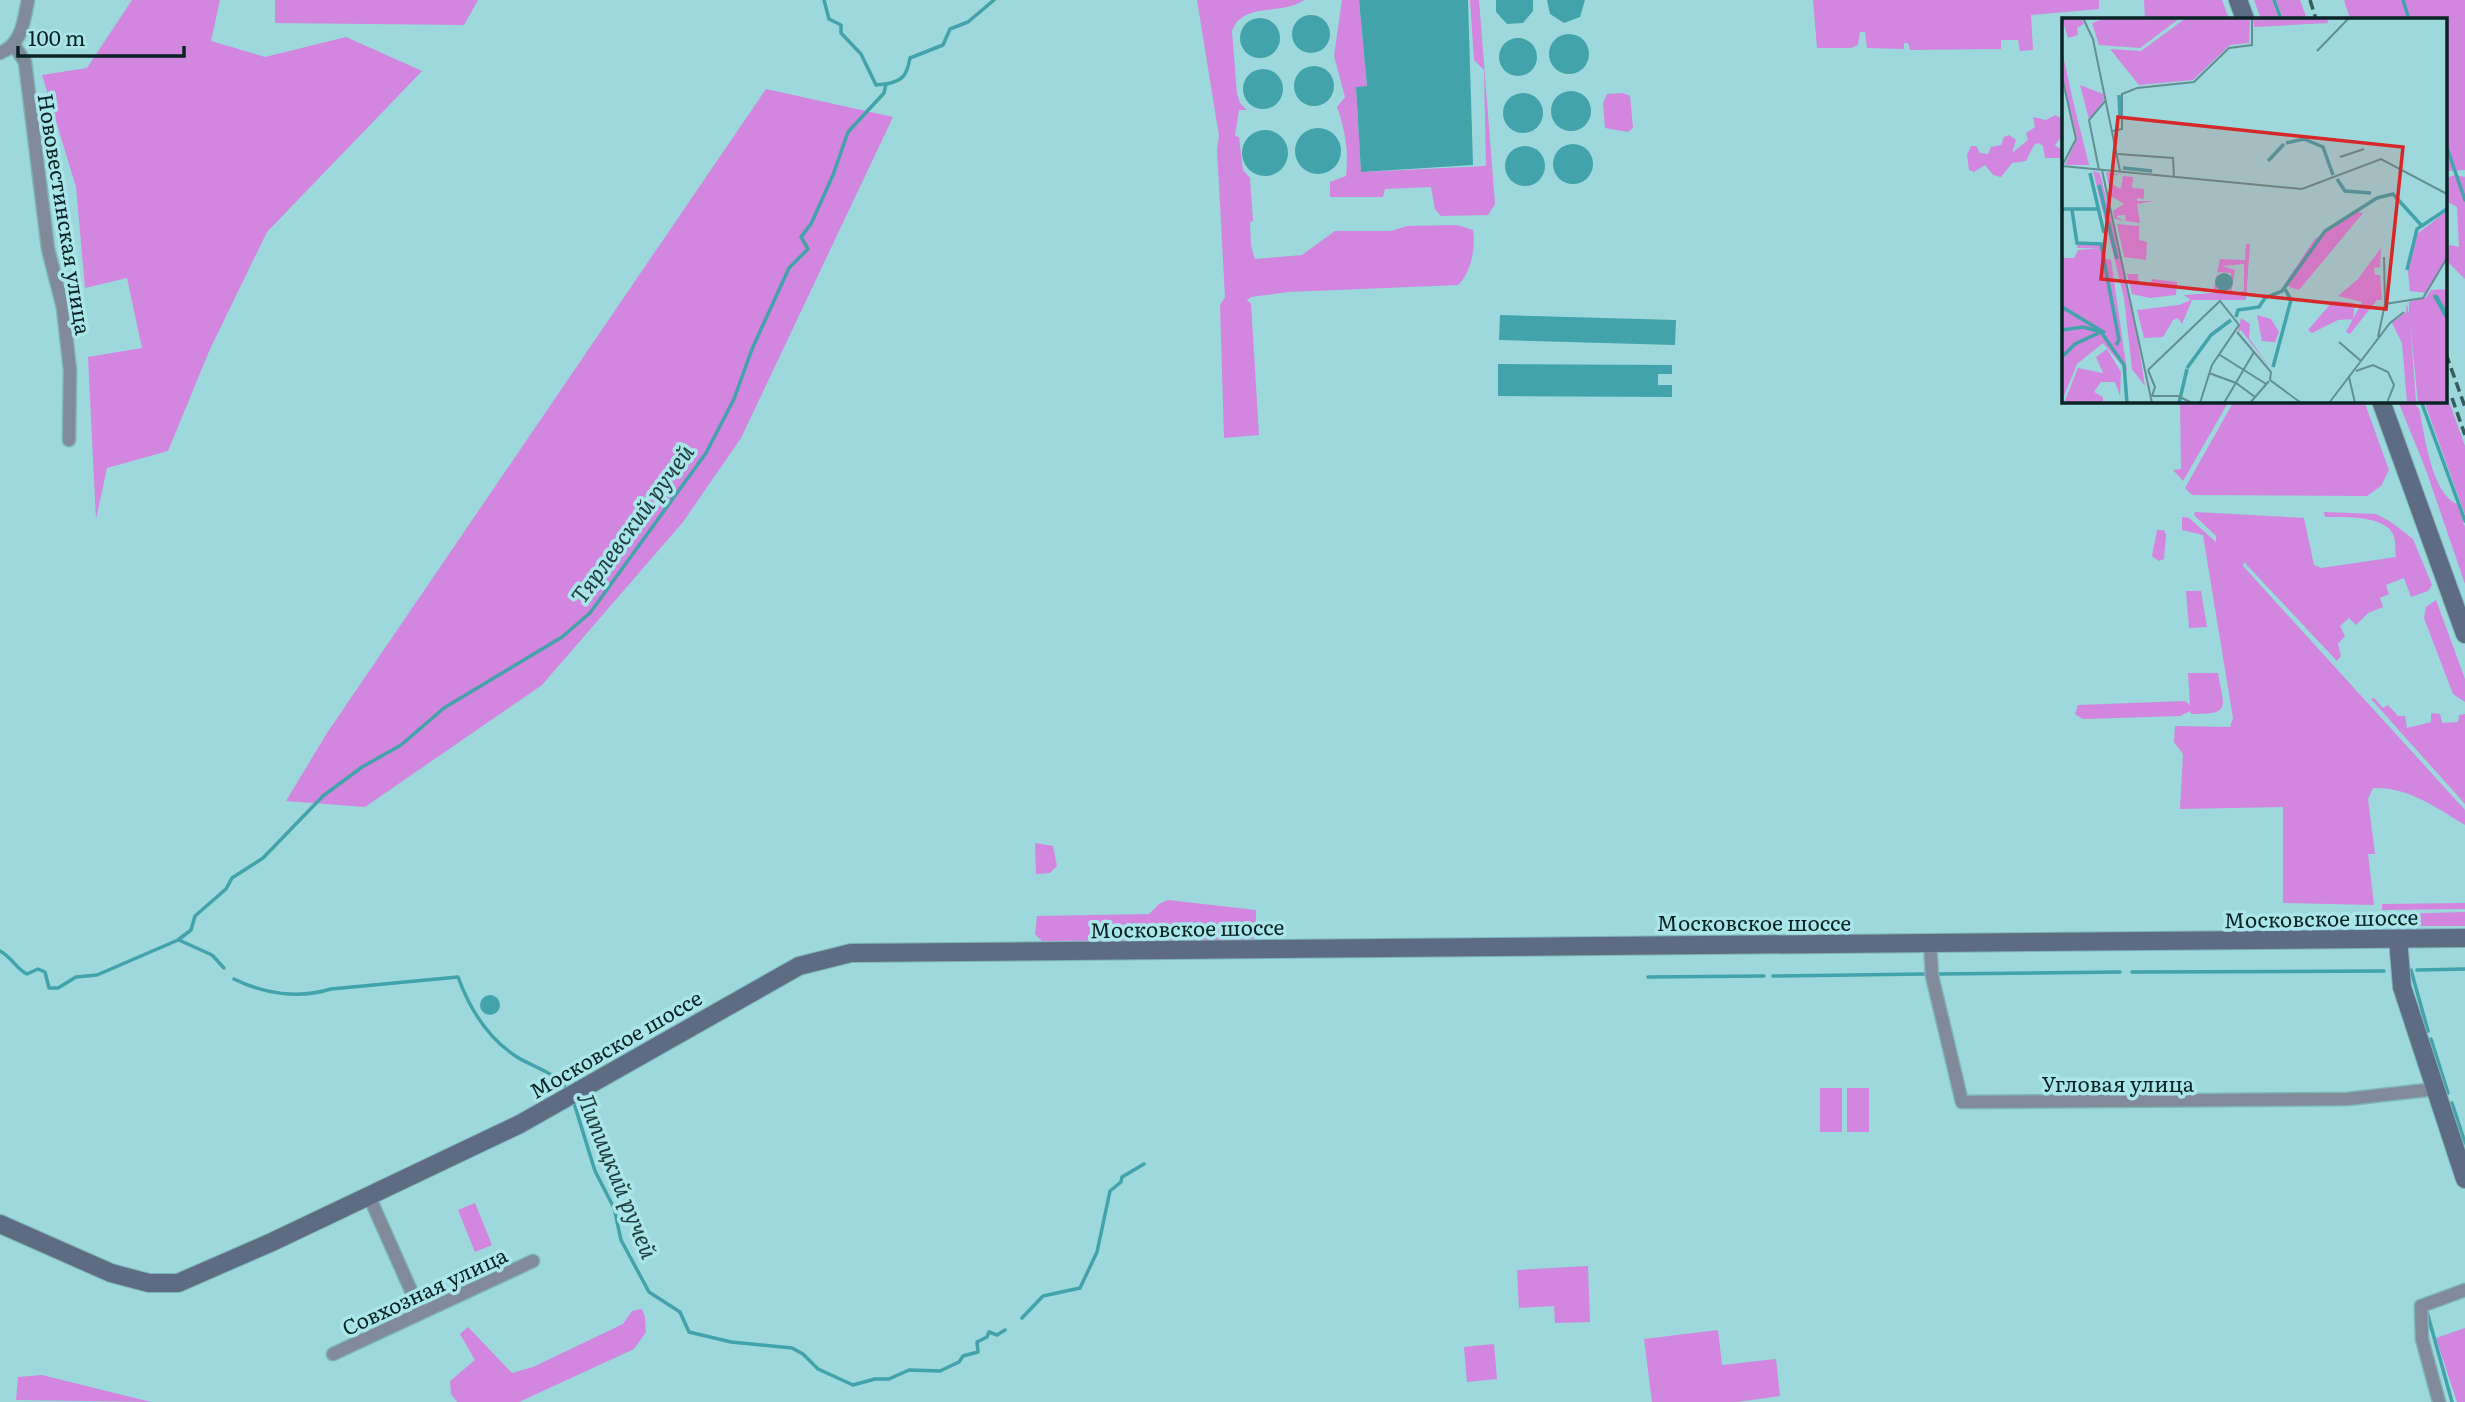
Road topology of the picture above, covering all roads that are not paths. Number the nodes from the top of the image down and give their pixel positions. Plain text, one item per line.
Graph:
1 (28, 0) edge
2 (2238, 0) edge
3 (2245, 18) edge
4 (14, 45) junction
5 (0, 53) edge
6 (2381, 402) edge
7 (69, 440) dead end
8 (2465, 634) edge
9 (2465, 938) edge
10 (2398, 939) junction
11 (1930, 942) junction
12 (2436, 1089) junction
13 (2465, 1179) edge
14 (369, 1196) junction
15 (0, 1224) edge
16 (533, 1261) dead end
17 (2465, 1290) edge
18 (421, 1313) junction
19 (333, 1354) dead end
20 (2439, 1402) edge

1 - 4 street
2 - 3 main road
4 - 5 street
4 - 7 street, Нововестинская улица
6 - 8 main road
9 - 10 main road, Московское шоссе
10 - 11 main road, Московское шоссе
10 - 12 main road
11 - 12 street, Угловая улица
11 - 14 main road, Московское шоссе
12 - 13 main road
14 - 15 main road, Московское шоссе
14 - 18 street
16 - 18 street, Совхозная улица
17 - 20 street
18 - 19 street, Совхозная улица

